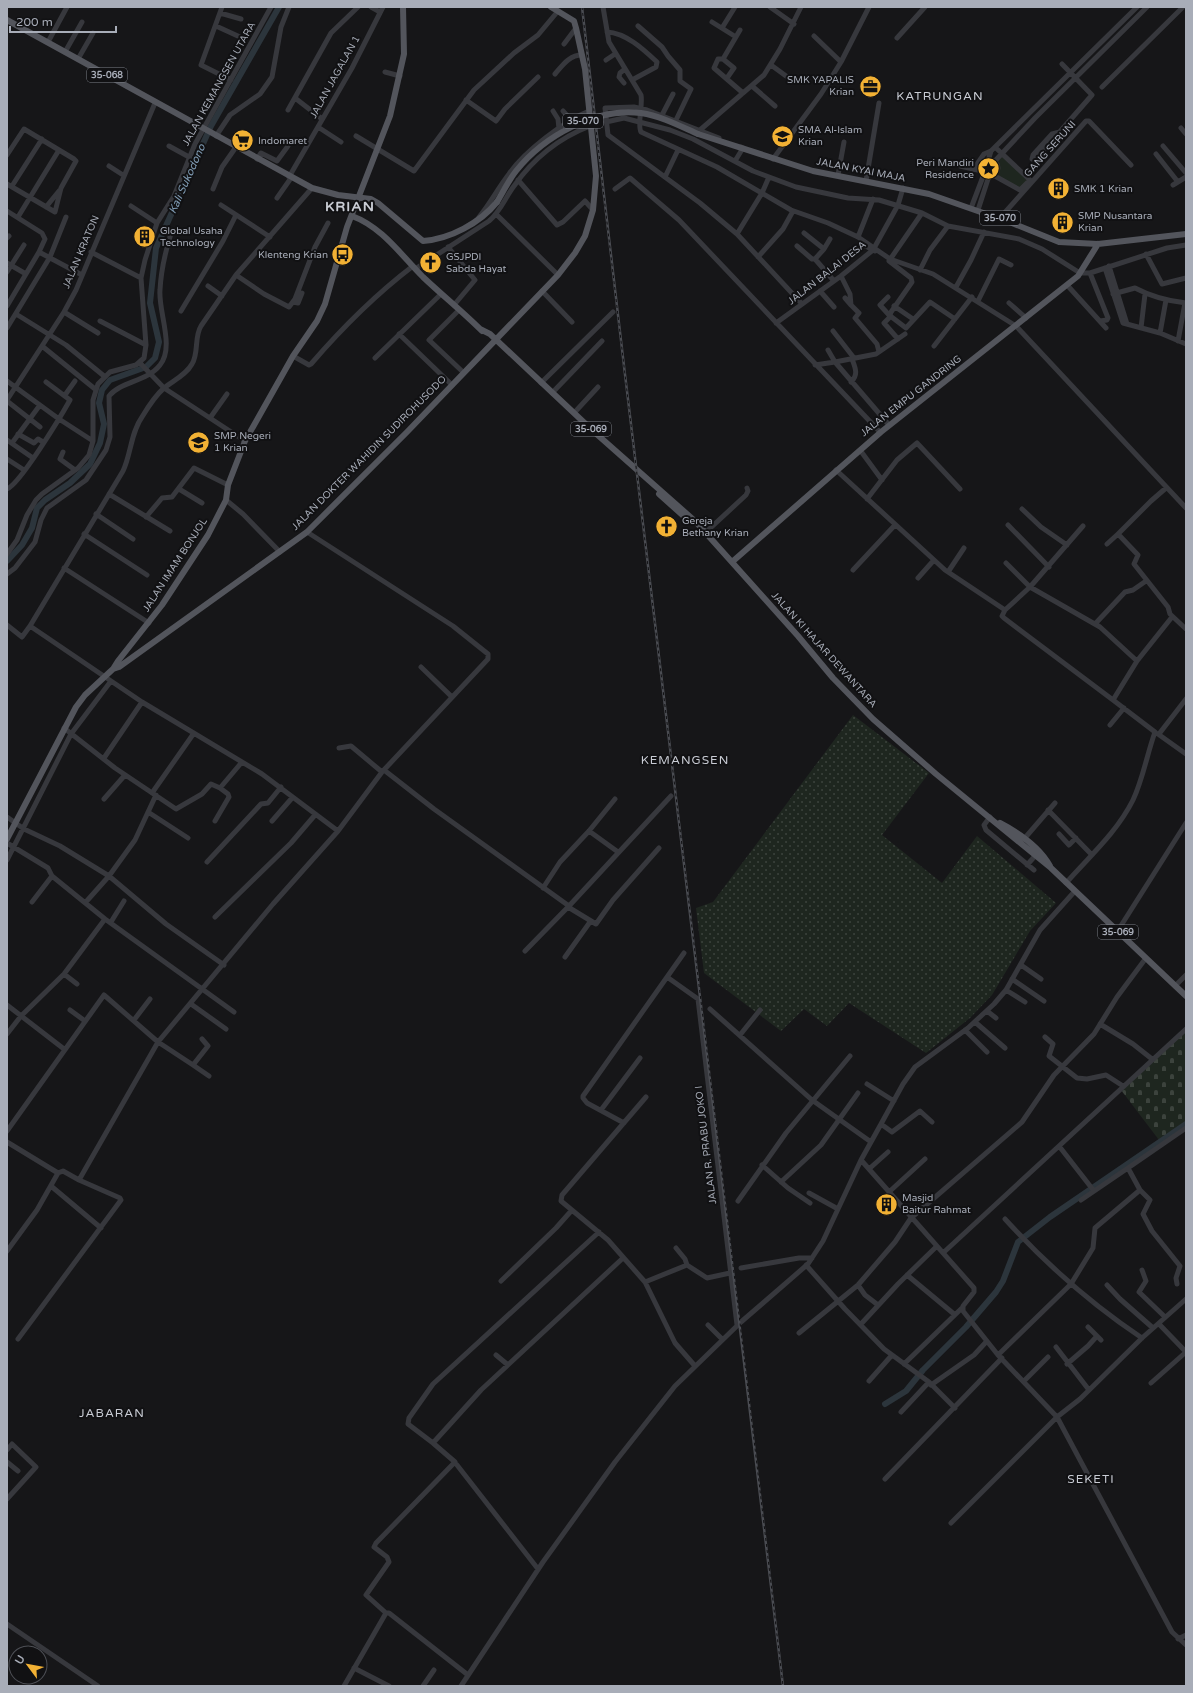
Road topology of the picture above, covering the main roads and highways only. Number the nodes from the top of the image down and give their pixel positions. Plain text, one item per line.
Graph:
1 (403, 7) edge
2 (551, 7) edge
3 (7, 20) edge
4 (359, 198) junction
5 (352, 216) junction
6 (1186, 234) edge
7 (1098, 244) junction
8 (494, 340) junction
9 (703, 532) junction
10 (732, 562) junction
11 (113, 669) junction
12 (989, 821) junction
13 (7, 839) edge
14 (1027, 844) junction
15 (1051, 868) junction
16 (1186, 996) edge

1 - 4 main road, JALAN IMAM BONJOL
2 - 8 main road, JALAN DOKTER WAHIDIN SUDIROHUSODO, bridge
3 - 4 main road, 35-068
4 - 5 main road, JALAN IMAM BONJOL
4 - 7 main road, JALAN KYAI MAJA / 35-070, bridge
5 - 8 main road, JALAN KI HAJAR DEWANTARA / 35-069
5 - 11 main road, JALAN IMAM BONJOL
6 - 7 main road, JALAN KYAI MAJA / 35-070
7 - 10 main road, JALAN EMPU GANDRING
8 - 9 main road, JALAN KI HAJAR DEWANTARA / 35-069
8 - 9 main road, JALAN KI HAJAR DEWANTARA / 35-069
8 - 11 main road, JALAN DOKTER WAHIDIN SUDIROHUSODO
9 - 10 main road, JALAN KI HAJAR DEWANTARA / 35-069
10 - 12 main road, JALAN KI HAJAR DEWANTARA / 35-069
11 - 13 main road, JALAN IMAM BONJOL
12 - 14 main road, JALAN KI HAJAR DEWANTARA / 35-069
12 - 14 main road, JALAN KI HAJAR DEWANTARA / 35-069
14 - 15 main road, JALAN KI HAJAR DEWANTARA / 35-069
14 - 15 main road, JALAN KI HAJAR DEWANTARA / 35-069
15 - 16 main road, JALAN KI HAJAR DEWANTARA / 35-069

